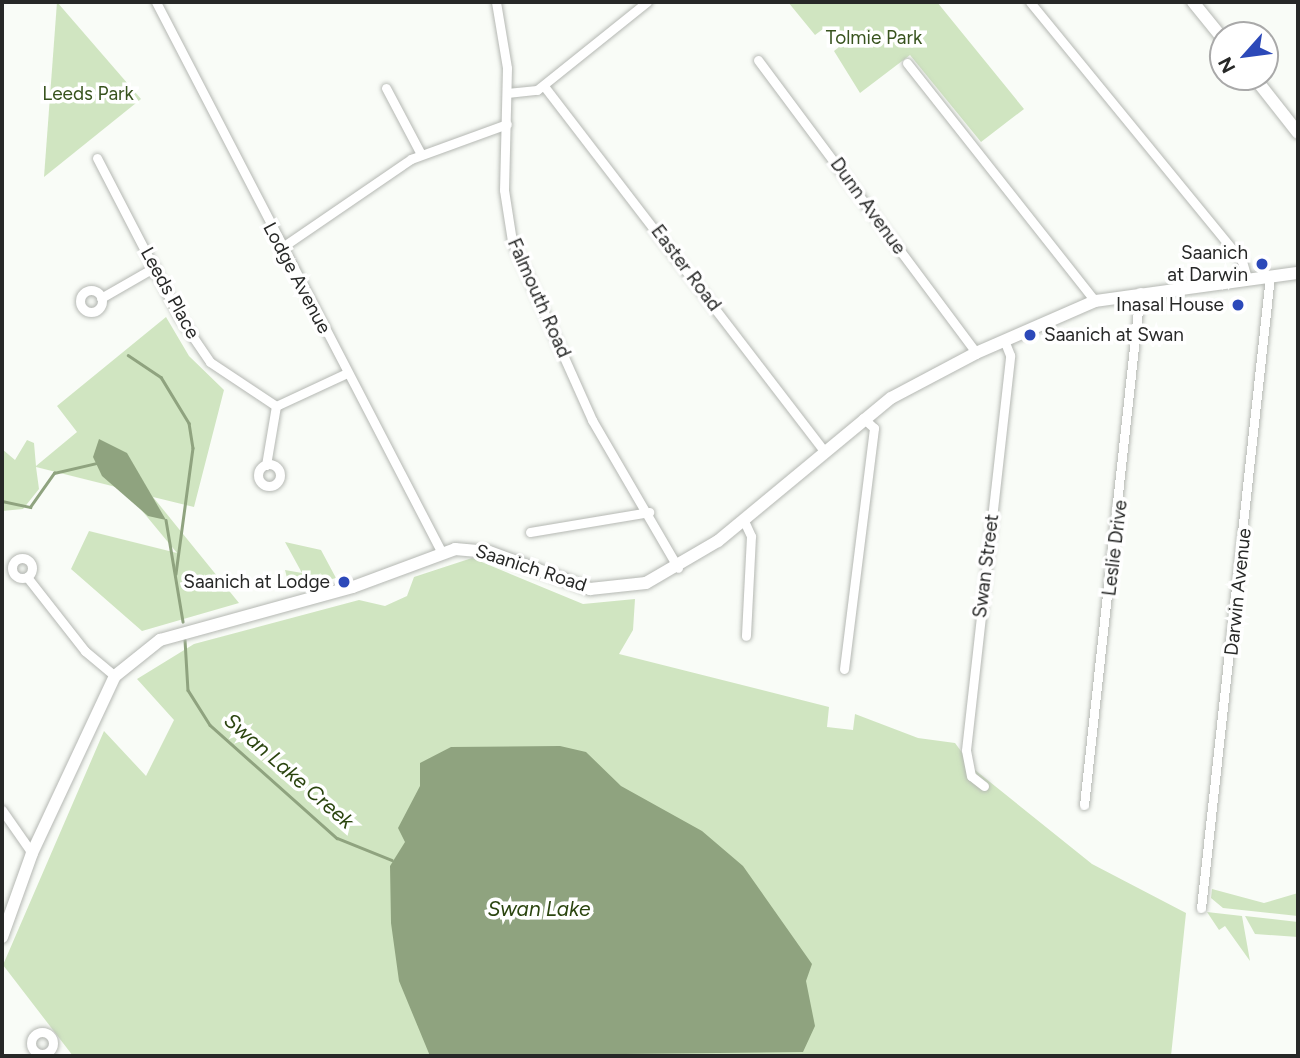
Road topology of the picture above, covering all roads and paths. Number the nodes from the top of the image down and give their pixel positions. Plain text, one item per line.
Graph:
1 (156, 2) edge
2 (496, 2) edge
3 (647, 2) edge
4 (1030, 2) edge
5 (1193, 2) edge
6 (1209, 22) edge
7 (758, 60) dead end
8 (906, 63) dead end
9 (544, 86) junction
10 (386, 88) dead end
11 (1265, 91) edge
12 (507, 93) junction
13 (507, 124) junction
14 (1298, 133) edge
15 (421, 154) junction
16 (97, 158) dead end
17 (281, 248) junction
18 (155, 267) junction
19 (1298, 272) edge
20 (1270, 276) junction
21 (1247, 278) junction
22 (1140, 290) junction
23 (101, 298) dead end
24 (1095, 301) junction
25 (1004, 340) junction
26 (976, 353) junction
27 (347, 373) junction
28 (276, 406) junction
29 (863, 418) junction
30 (825, 452) junction
31 (266, 465) dead end
32 (649, 512) junction
33 (744, 521) junction
34 (530, 532) dead end
35 (442, 553) junction
36 (678, 568) junction
37 (27, 578) dead end
38 (746, 636) dead end
39 (844, 670) dead end
40 (114, 676) junction
41 (984, 786) dead end
42 (1084, 805) dead end
43 (2, 810) edge
44 (32, 853) junction
45 (1201, 908) dead end
46 (2, 937) edge

1 - 17 street, Lodge Avenue
2 - 12 street, Falmouth Road
3 - 9 street
4 - 21 street
5 - 6 main road
7 - 26 street, Dunn Avenue
8 - 24 street
9 - 12 street
9 - 30 street, Easter Road
10 - 15 street
11 - 14 main road
12 - 13 street, Falmouth Road
13 - 15 street
13 - 32 street, Falmouth Road
15 - 17 street
16 - 18 street, Leeds Place
17 - 27 street, Lodge Avenue
18 - 23 street
18 - 28 street, Leeds Place
19 - 20 main road, Saanich Road
20 - 21 main road, Saanich Road
20 - 45 street, Darwin Avenue
21 - 22 main road, Saanich Road
22 - 24 main road, Saanich Road
22 - 42 street, Leslie Drive
24 - 25 main road, Saanich Road
25 - 26 main road, Saanich Road
25 - 41 street, Swan Street
26 - 29 main road, Saanich Road
27 - 28 street
27 - 35 street, Lodge Avenue
28 - 31 street
29 - 30 main road, Saanich Road
29 - 39 street
30 - 33 main road, Saanich Road
32 - 34 street
32 - 36 street, Falmouth Road
33 - 36 main road, Saanich Road
33 - 38 street
35 - 36 main road, Saanich Road
35 - 40 main road, Saanich Road
37 - 40 street
40 - 44 main road, Saanich Road
43 - 44 street
44 - 46 main road, Saanich Road

